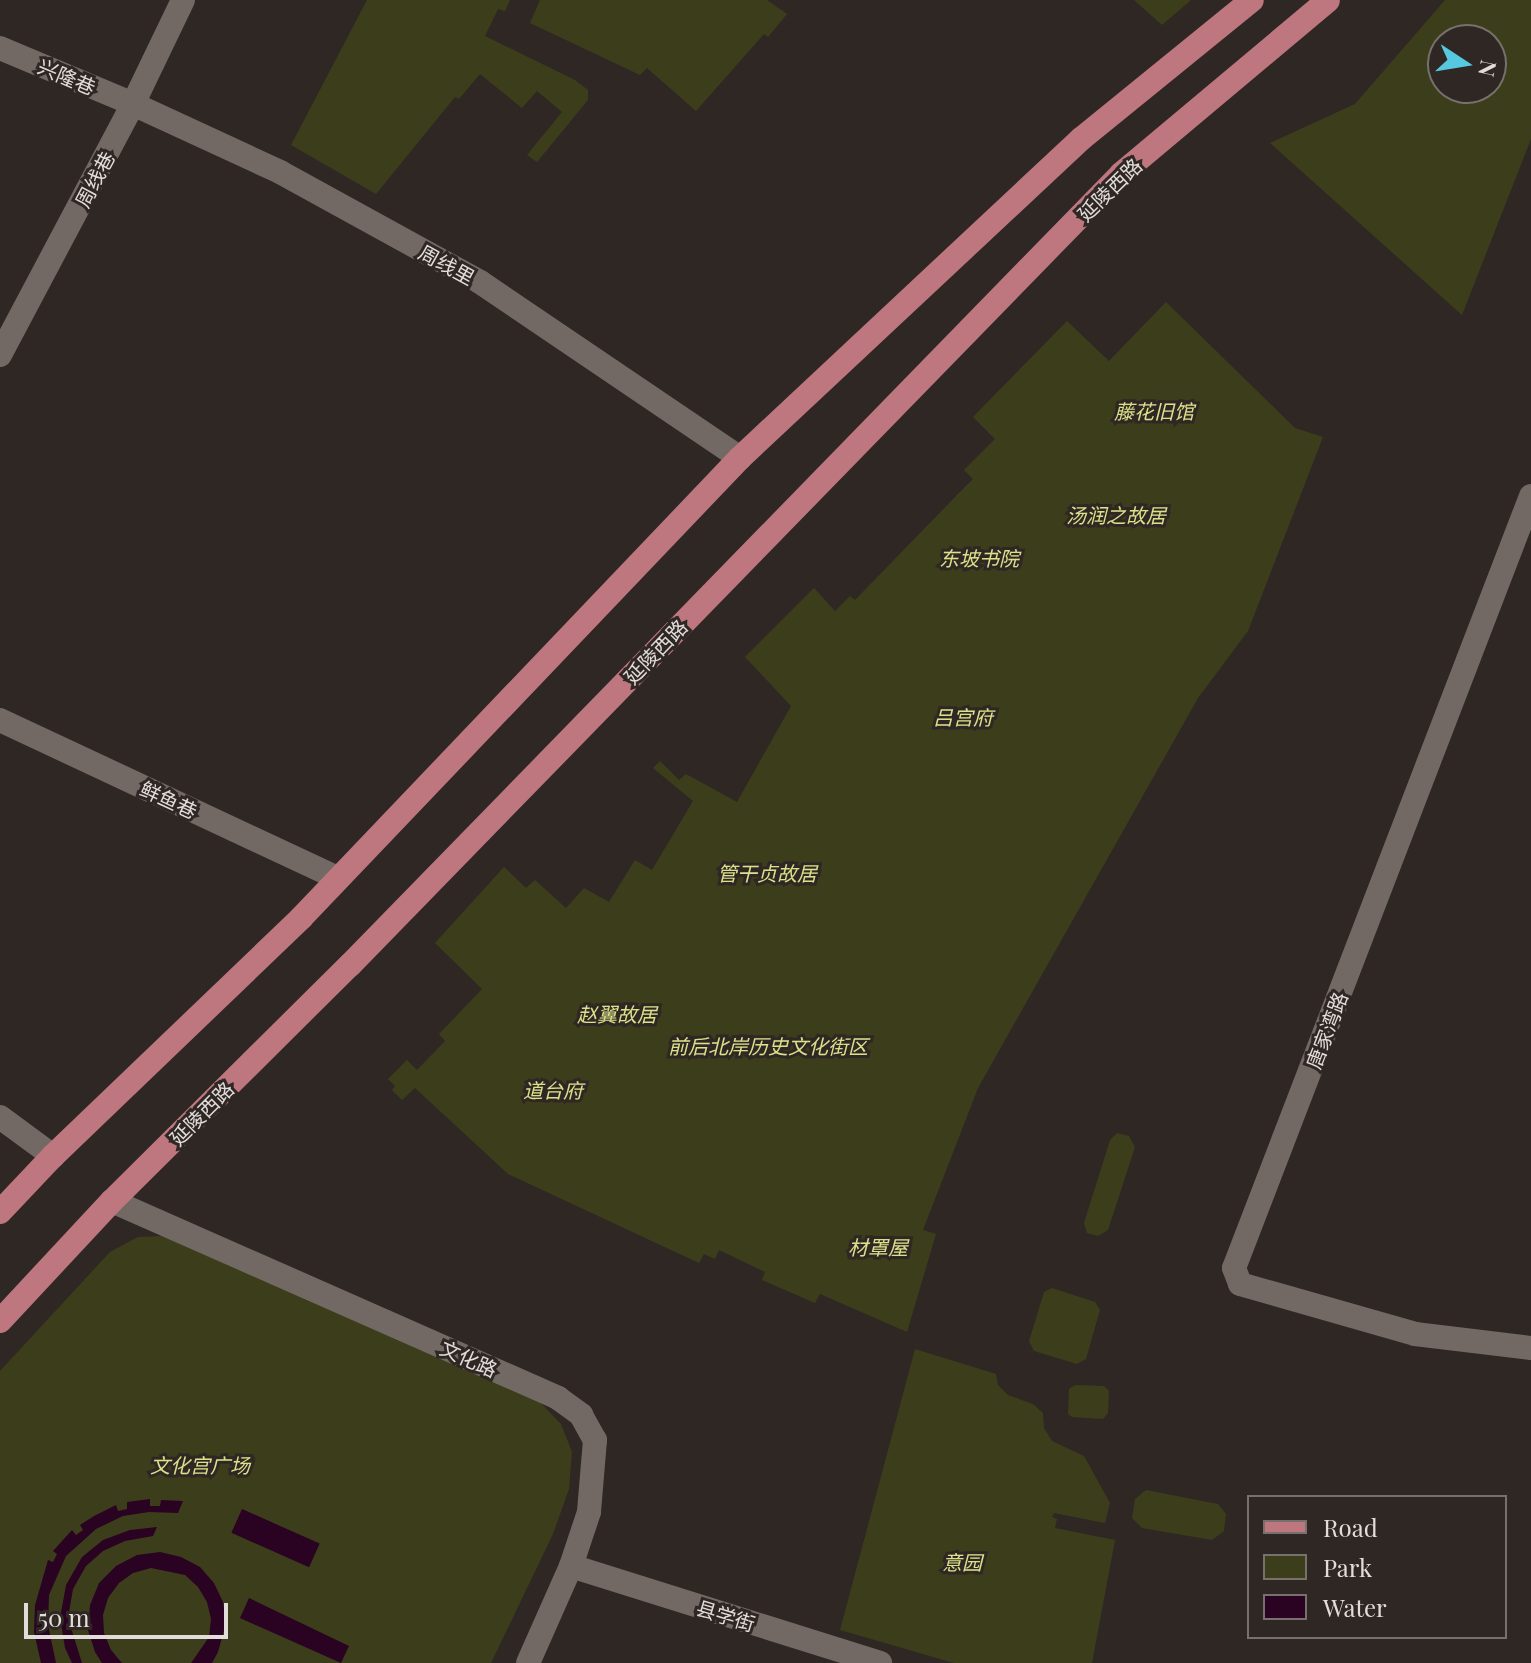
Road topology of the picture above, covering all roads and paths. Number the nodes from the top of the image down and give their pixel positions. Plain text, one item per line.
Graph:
1 (183, 0) edge
2 (1252, 0) edge
3 (1328, 0) edge
4 (0, 48) edge
5 (133, 104) junction
6 (0, 355) edge
7 (740, 458) junction
8 (1531, 496) edge
9 (0, 720) edge
10 (338, 878) junction
11 (0, 1117) edge
12 (53, 1156) junction
13 (112, 1201) junction
14 (0, 1212) edge
15 (0, 1321) edge
16 (1531, 1348) edge
17 (571, 1566) junction
18 (528, 1663) edge
19 (880, 1663) edge

1 - 5 street, 周线巷
2 - 7 main road
3 - 13 main road, 延陵西路
4 - 5 street, 兴隆巷
5 - 6 street, 周线巷
5 - 7 street, 周线里
7 - 10 main road
8 - 16 street, 唐家湾路
9 - 10 street, 鲜鱼巷
10 - 12 main road
11 - 12 street
12 - 14 main road
13 - 15 main road, 延陵西路
13 - 17 street, 文化路
17 - 18 street, 文化路
17 - 19 street, 县学街

